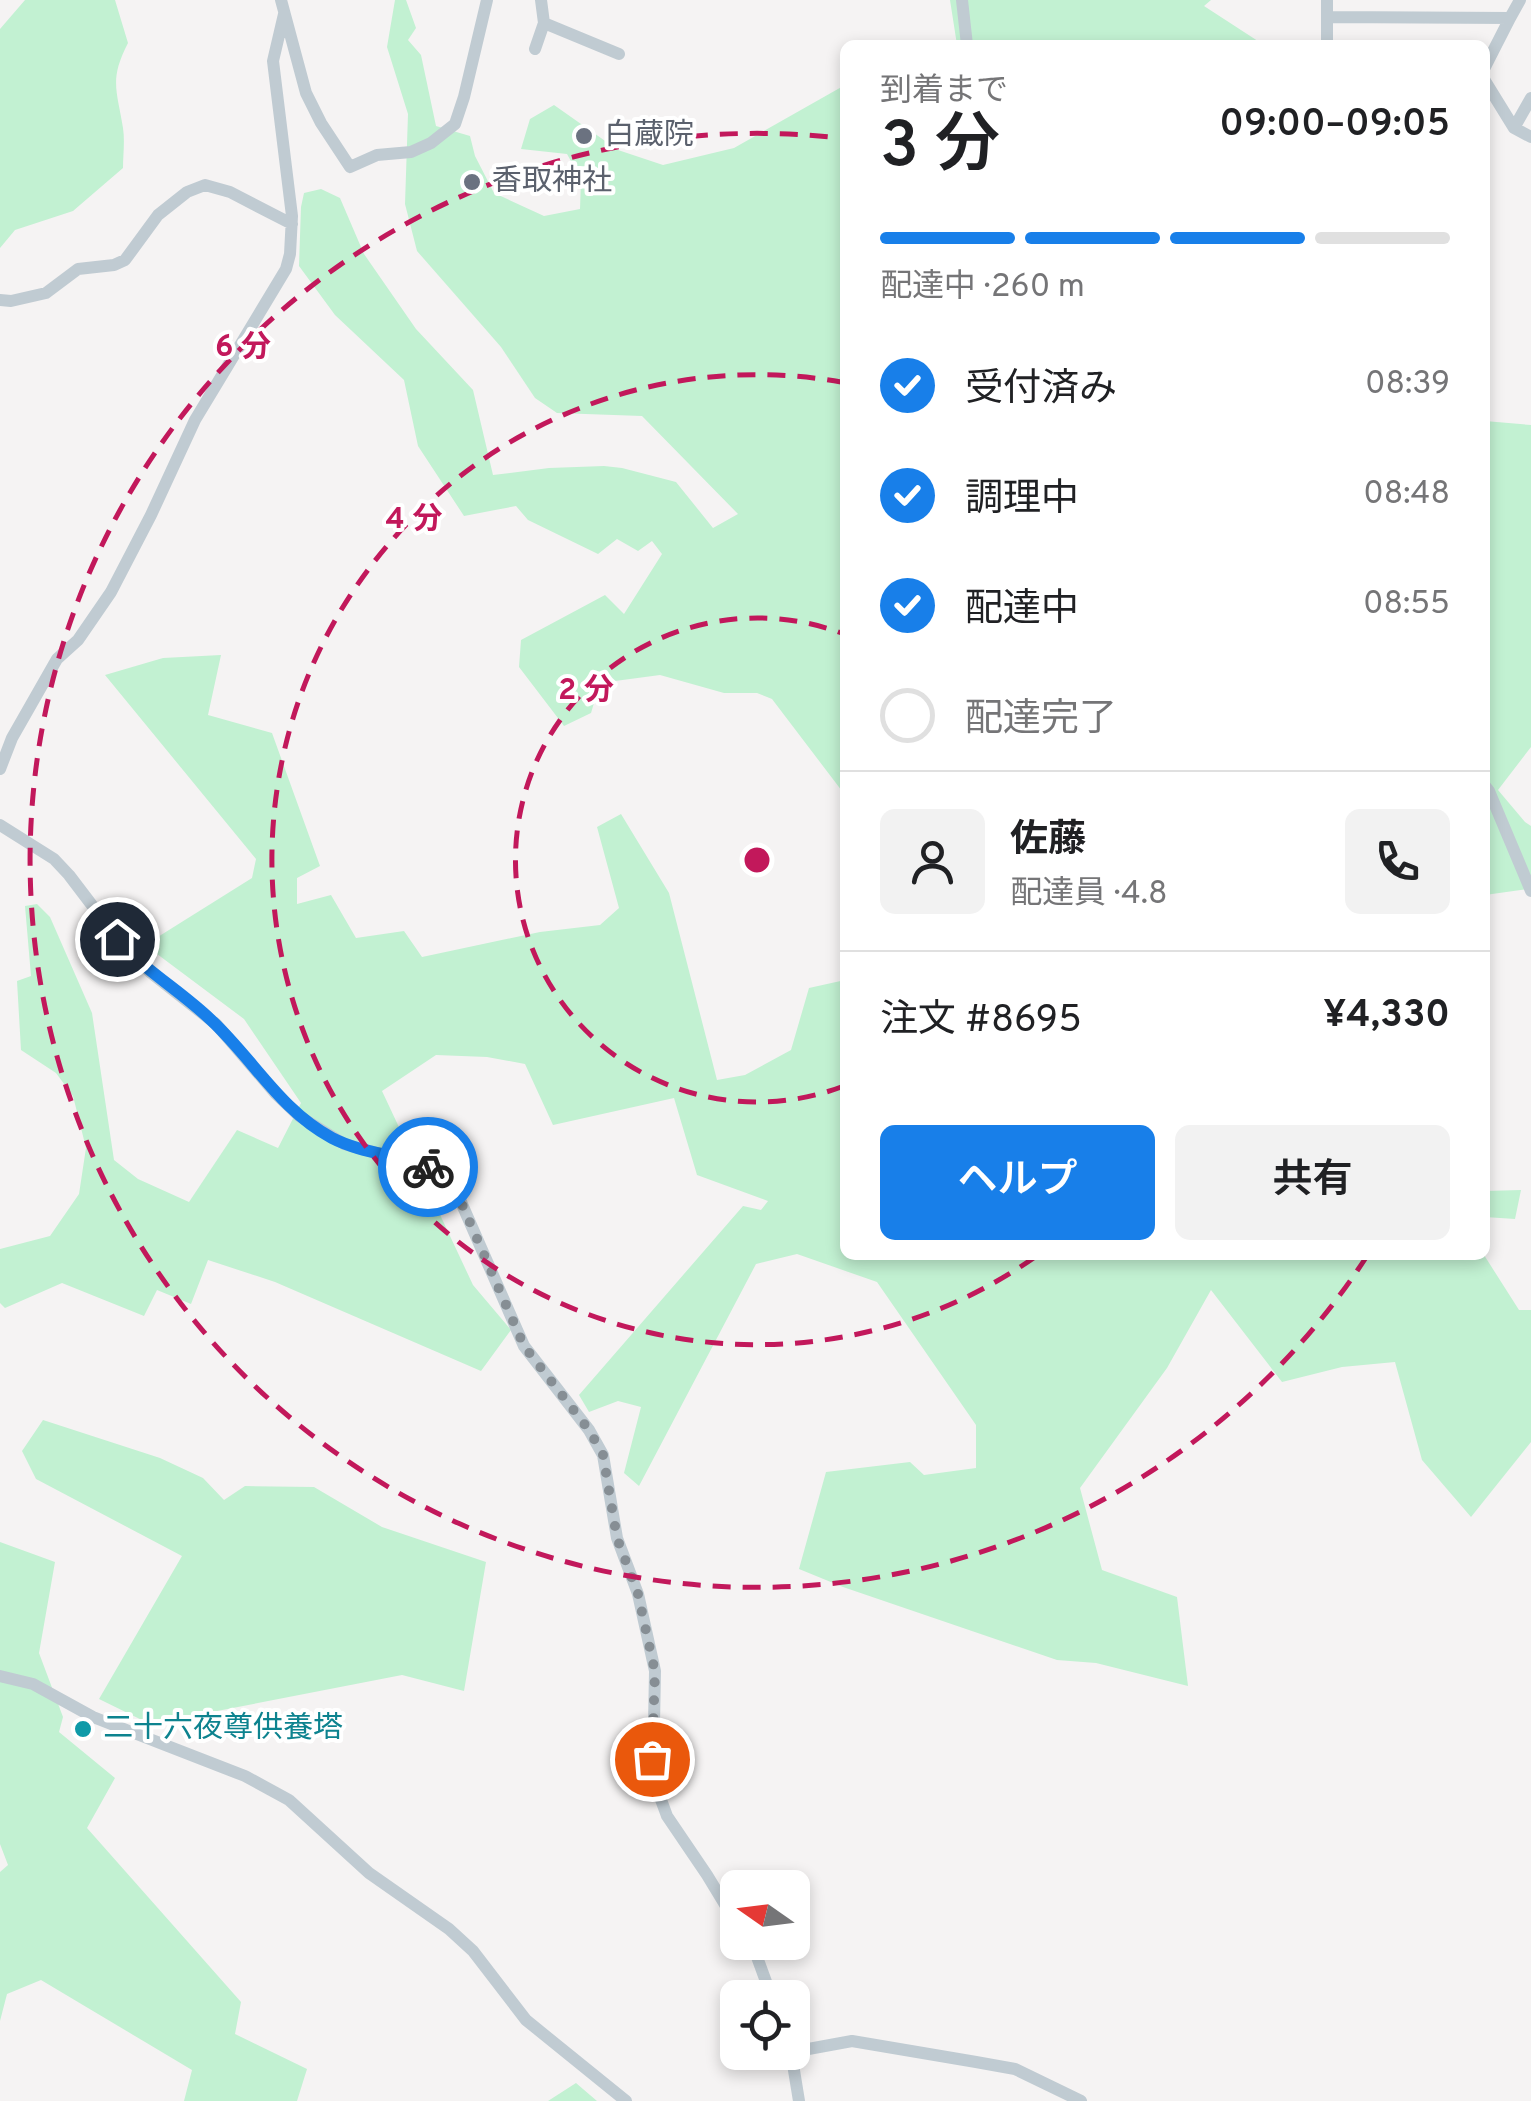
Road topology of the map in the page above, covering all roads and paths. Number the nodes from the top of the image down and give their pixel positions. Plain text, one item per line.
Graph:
1 (487, 0) edge
2 (541, 0) edge
3 (962, 0) edge
4 (1327, 0) edge
5 (1520, 0) edge
6 (282, 7) edge
7 (1327, 17) junction
8 (1510, 18) junction
9 (544, 23) junction
10 (966, 40) edge
11 (1327, 40) edge
12 (535, 49) dead end
13 (619, 54) dead end
14 (1490, 56) edge
15 (1490, 89) edge
16 (1531, 98) edge
17 (1514, 128) junction
18 (1531, 137) edge
19 (292, 224) junction
20 (0, 300) edge
21 (0, 769) edge
22 (1490, 798) edge
23 (0, 825) edge
24 (1531, 892) edge
25 (0, 1676) edge
26 (720, 1896) edge
27 (810, 2049) edge
28 (795, 2070) edge
29 (626, 2101) edge
30 (799, 2101) edge
31 (1081, 2101) edge

1 - 6 street
2 - 9 street
3 - 10 street
4 - 7 street
5 - 8 street
6 - 19 street
7 - 8 street
7 - 11 street
8 - 14 street
9 - 12 street
9 - 13 street
15 - 17 street
16 - 17 street
17 - 18 street
19 - 20 street
19 - 21 street
22 - 24 street
23 - 26 street
25 - 29 street
27 - 31 street
28 - 30 street

